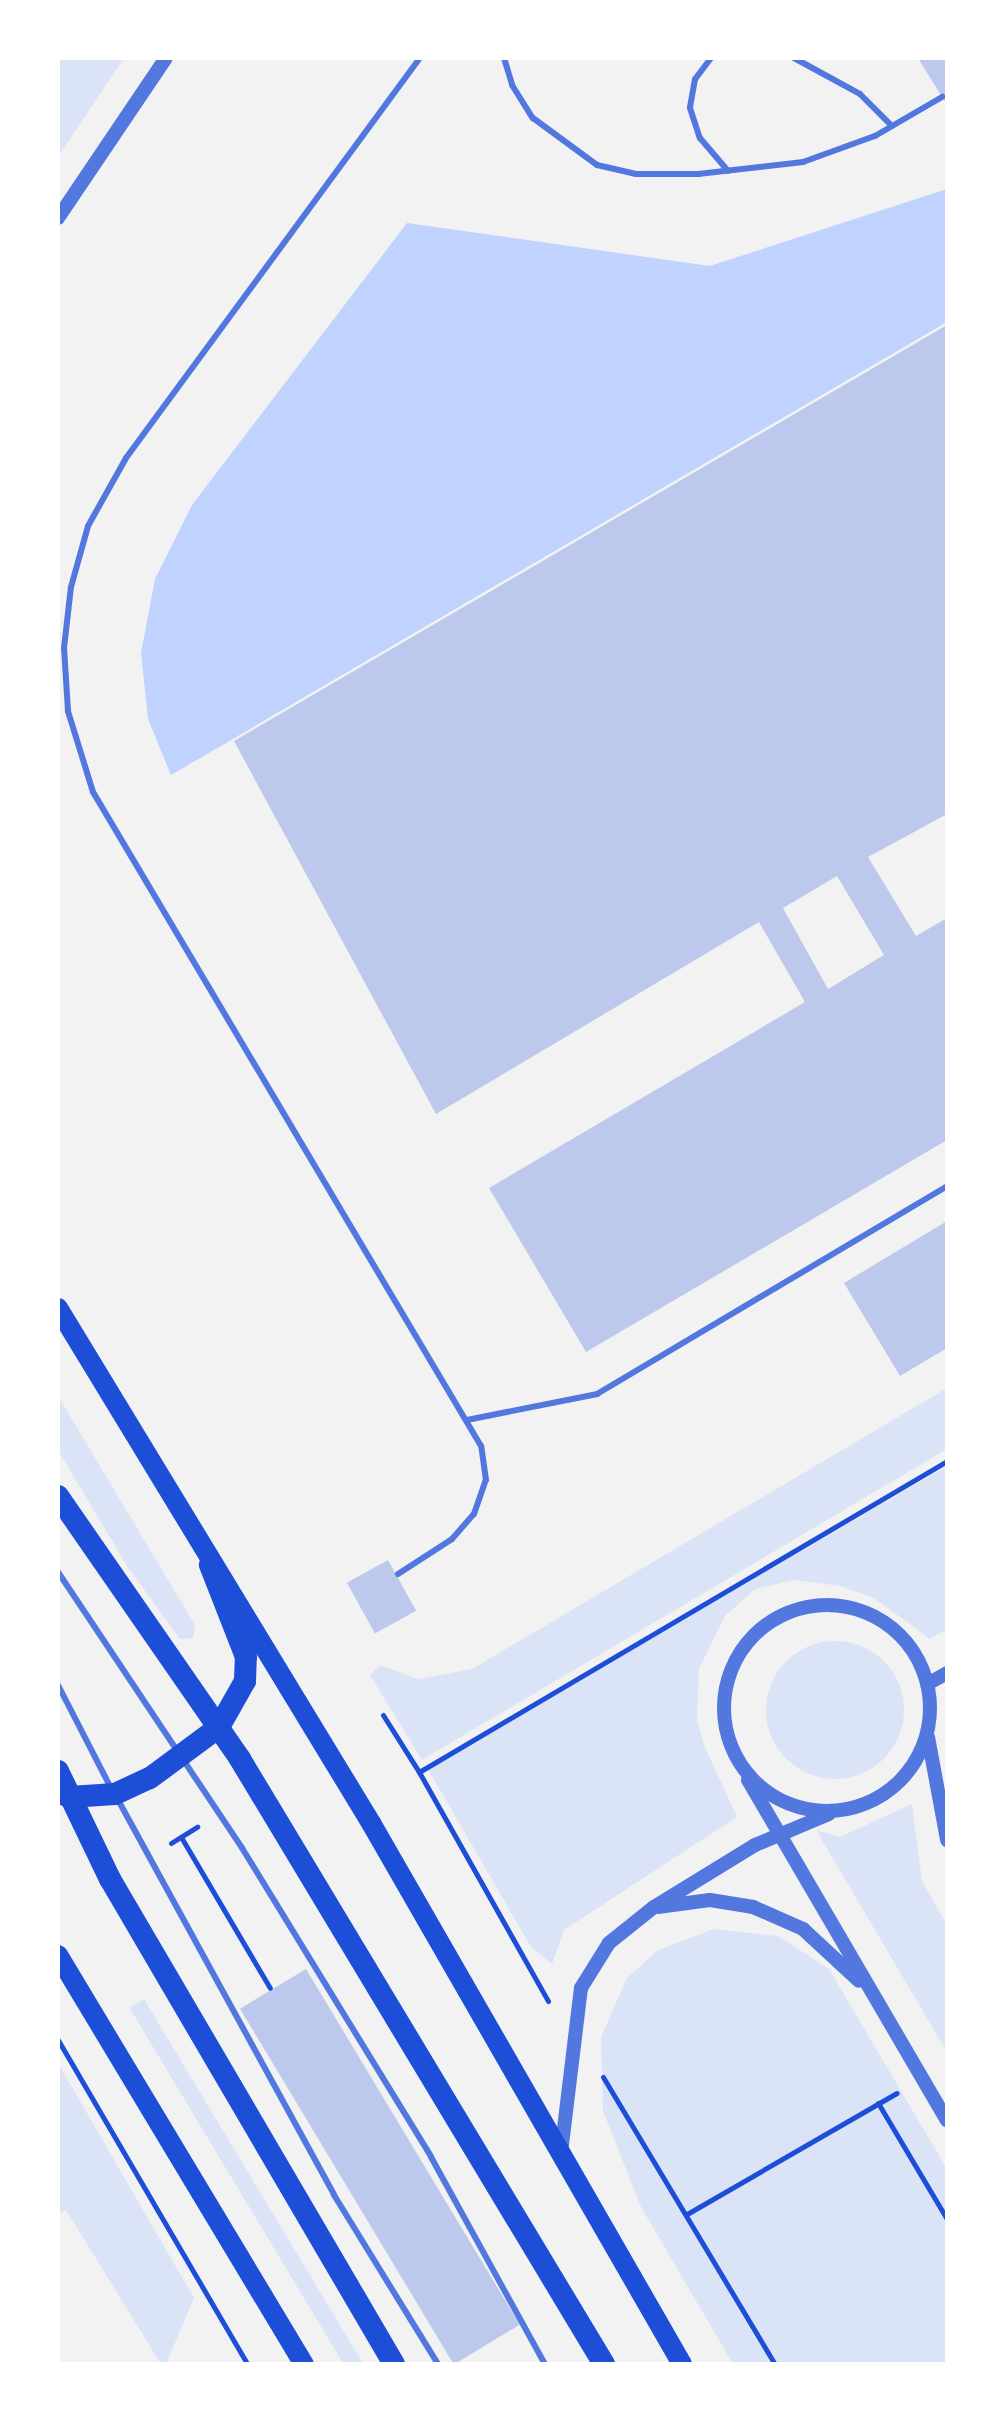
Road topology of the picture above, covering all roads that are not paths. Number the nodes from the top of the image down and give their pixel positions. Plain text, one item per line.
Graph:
1 (166, 58) edge
2 (420, 58) edge
3 (504, 58) edge
4 (711, 58) edge
5 (794, 58) edge
6 (942, 97) dead end
7 (892, 126) junction
8 (728, 171) junction
9 (58, 218) edge
10 (947, 1186) edge
11 (58, 1308) edge
12 (467, 1420) junction
13 (58, 1496) edge
14 (210, 1565) junction
15 (58, 1572) edge
16 (398, 1574) dead end
17 (947, 1673) edge
18 (929, 1683) junction
19 (58, 1685) edge
20 (219, 1727) junction
21 (928, 1737) junction
22 (181, 1758) junction
23 (738, 1762) junction
24 (58, 1771) edge
25 (115, 1794) junction
26 (64, 1795) edge
27 (833, 1812) junction
28 (778, 1836) junction
29 (947, 1840) edge
30 (654, 1907) junction
31 (58, 1955) edge
32 (873, 1994) junction
33 (947, 2120) edge
34 (561, 2153) junction
35 (304, 2364) edge
36 (394, 2364) edge
37 (438, 2364) edge
38 (545, 2364) edge
39 (604, 2364) edge
40 (682, 2364) edge

1 - 9 street
2 - 12 lane
3 - 8 lane
4 - 8 lane
5 - 7 lane
6 - 7 lane
7 - 8 lane
10 - 12 lane
11 - 14 main road
12 - 16 lane
13 - 20 highway
14 - 20 highway
14 - 34 main road
15 - 22 lane
17 - 18 street
18 - 21 street
18 - 23 street
19 - 25 lane
20 - 22 highway
20 - 39 highway
21 - 27 street
21 - 29 street
22 - 25 highway
22 - 38 lane
23 - 27 street
23 - 28 street
24 - 26 highway
25 - 26 highway
25 - 37 lane
26 - 36 highway
27 - 28 street
28 - 30 street
28 - 32 street
30 - 32 street
30 - 34 street
31 - 35 main road
32 - 33 street
34 - 40 main road

